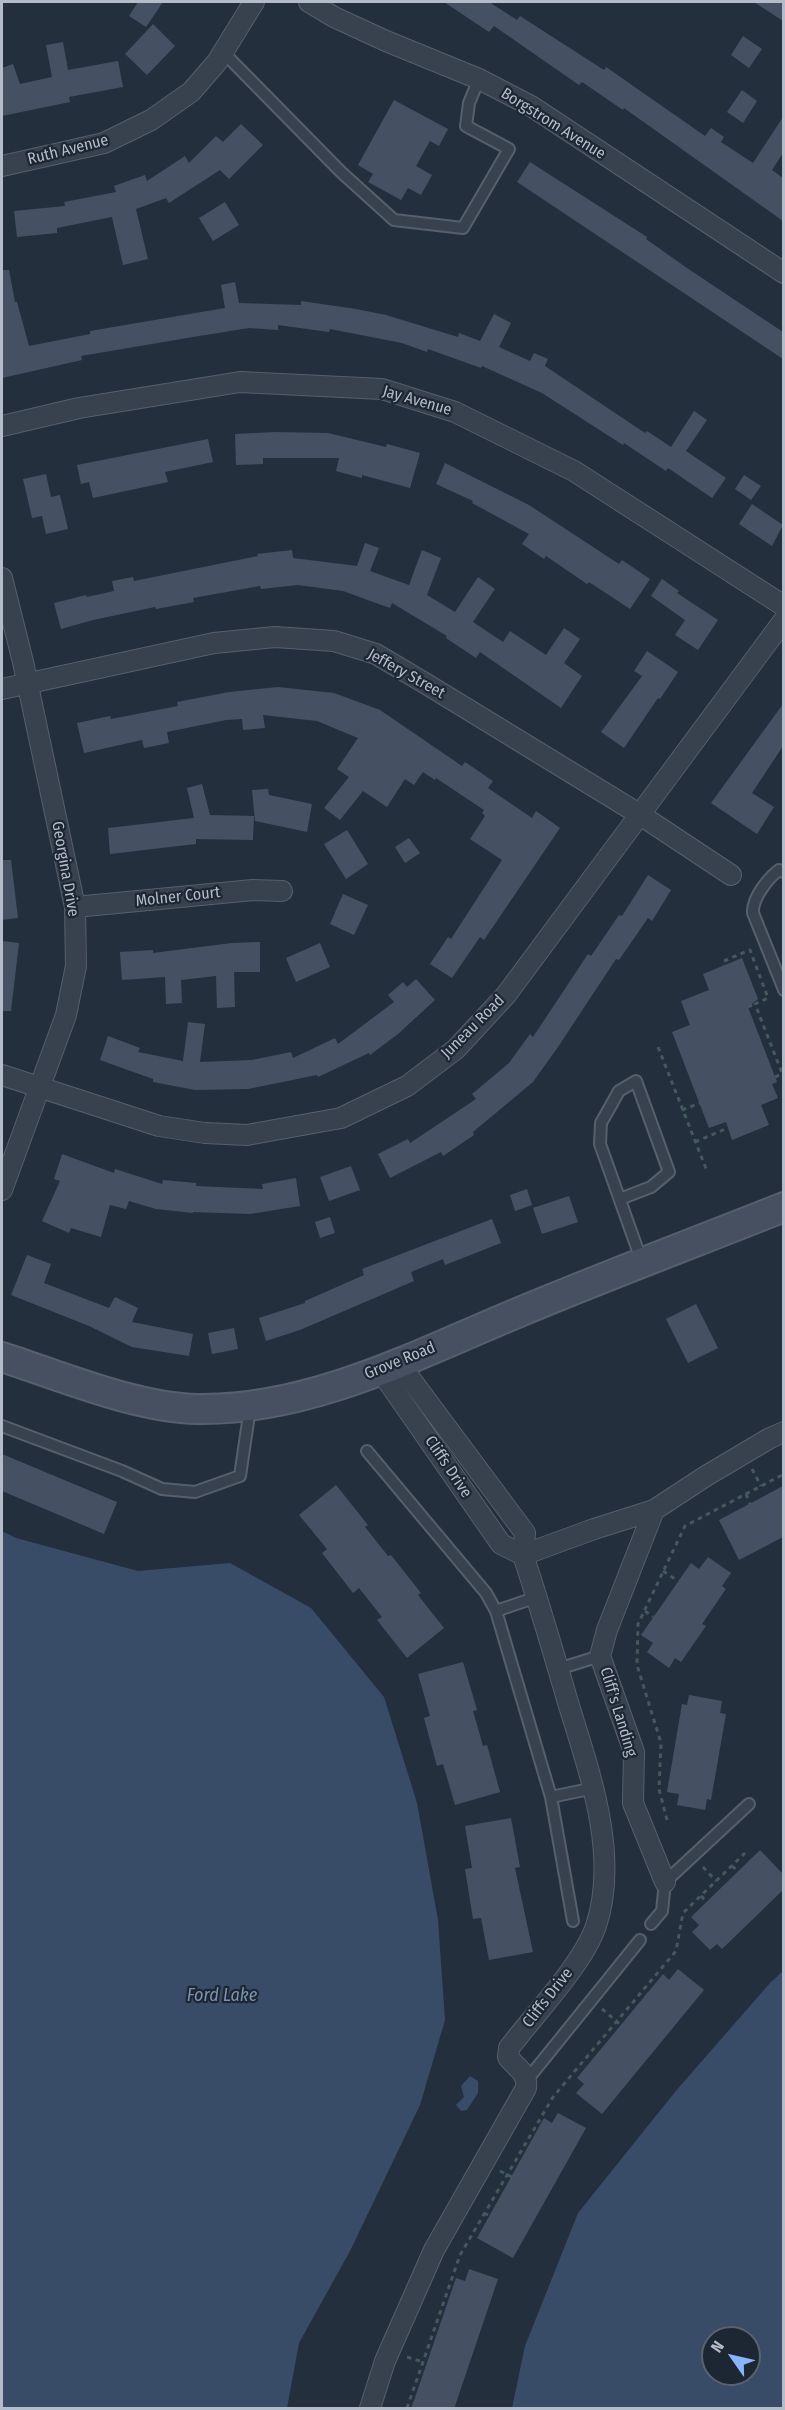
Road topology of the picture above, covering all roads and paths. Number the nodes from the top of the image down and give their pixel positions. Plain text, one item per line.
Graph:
1 (254, 2) edge
2 (309, 2) edge
3 (223, 52) junction
4 (479, 79) junction
5 (2, 166) edge
6 (783, 273) edge
7 (2, 426) edge
8 (2, 578) edge
9 (783, 606) edge
10 (783, 620) edge
11 (26, 685) junction
12 (2, 689) edge
13 (639, 814) junction
14 (783, 872) edge
15 (731, 875) dead end
16 (282, 891) dead end
17 (75, 908) junction
18 (724, 961) dead end
19 (783, 990) edge
20 (755, 1004) junction
21 (748, 1007) dead end
22 (658, 1047) dead end
23 (2, 1075) edge
24 (783, 1076) edge
25 (775, 1077) dead end
26 (39, 1088) junction
27 (700, 1103) dead end
28 (682, 1110) junction
29 (728, 1128) dead end
30 (695, 1142) junction
31 (707, 1171) dead end
32 (2, 1190) edge
33 (620, 1199) junction
34 (783, 1208) edge
35 (642, 1263) junction
36 (2, 1357) edge
37 (389, 1366) junction
38 (250, 1408) junction
39 (2, 1426) edge
40 (783, 1432) edge
41 (367, 1450) dead end
42 (783, 1474) edge
43 (746, 1494) junction
44 (750, 1504) dead end
45 (654, 1510) junction
46 (523, 1555) junction
47 (663, 1571) junction
48 (678, 1581) dead end
49 (537, 1597) junction
50 (496, 1611) junction
51 (645, 1611) junction
52 (653, 1617) dead end
53 (600, 1656) junction
54 (558, 1669) junction
55 (594, 1788) junction
56 (550, 1797) junction
57 (749, 1804) dead end
58 (667, 1820) dead end
59 (745, 1853) dead end
60 (693, 1856) junction
61 (732, 1866) junction
62 (738, 1871) dead end
63 (716, 1881) junction
64 (665, 1882) junction
65 (701, 1896) junction
66 (707, 1902) dead end
67 (573, 1922) dead end
68 (651, 1924) dead end
69 (640, 1940) dead end
70 (645, 1988) junction
71 (648, 1992) dead end
72 (591, 2000) junction
73 (617, 2022) junction
74 (621, 2025) dead end
75 (589, 2055) junction
76 (594, 2059) dead end
77 (527, 2080) junction
78 (507, 2175) junction
79 (512, 2177) dead end
80 (484, 2213) junction
81 (490, 2216) dead end
82 (370, 2409) edge
83 (407, 2409) edge

1 - 3 street, Ruth Avenue
2 - 4 street, Borgstrom Avenue
3 - 4 lane
3 - 5 street, Ruth Avenue
4 - 6 street, Borgstrom Avenue
7 - 9 street, Jay Avenue
8 - 11 street, Georgina Drive
10 - 13 street, Juneau Road
11 - 12 street, Jeffery Street
11 - 13 street, Jeffery Street
11 - 17 street, Georgina Drive
13 - 15 street, Jeffery Street
13 - 26 street, Juneau Road
14 - 19 lane
16 - 17 street, Molner Court
17 - 26 street, Georgina Drive
18 - 20 path
20 - 21 path
20 - 24 path
22 - 28 path
23 - 26 street, Juneau Road
24 - 25 path
26 - 32 street, Georgina Drive
27 - 28 path
28 - 30 path
29 - 30 path
30 - 31 path
33 - 33 lane
33 - 35 lane
34 - 35 main road, Grove Road
35 - 37 main road, Grove Road
36 - 38 main road, Grove Road
37 - 38 main road, Grove Road
37 - 46 street, Cliffs Drive
38 - 39 lane
40 - 45 street
41 - 50 lane
42 - 43 path
43 - 44 path
43 - 47 path
45 - 46 street
45 - 53 street, Cliff's Landing
46 - 49 street, Cliffs Drive
47 - 48 path
47 - 51 path
49 - 50 lane
49 - 54 street, Cliffs Drive
50 - 56 lane
51 - 52 path
51 - 58 path
53 - 54 lane
53 - 64 street, Cliff's Landing
54 - 55 street, Cliffs Drive
55 - 56 lane
55 - 77 street, Cliffs Drive
56 - 67 lane
57 - 60 lane
59 - 61 path
60 - 63 path
60 - 64 lane
61 - 62 path
61 - 63 path
63 - 65 path
64 - 68 lane
65 - 66 path
65 - 70 path
69 - 72 lane
70 - 71 path
70 - 73 path
72 - 73 path
72 - 77 lane
73 - 74 path
73 - 75 path
75 - 76 path
75 - 78 path
77 - 82 street
78 - 79 path
78 - 80 path
80 - 81 path
80 - 83 path

